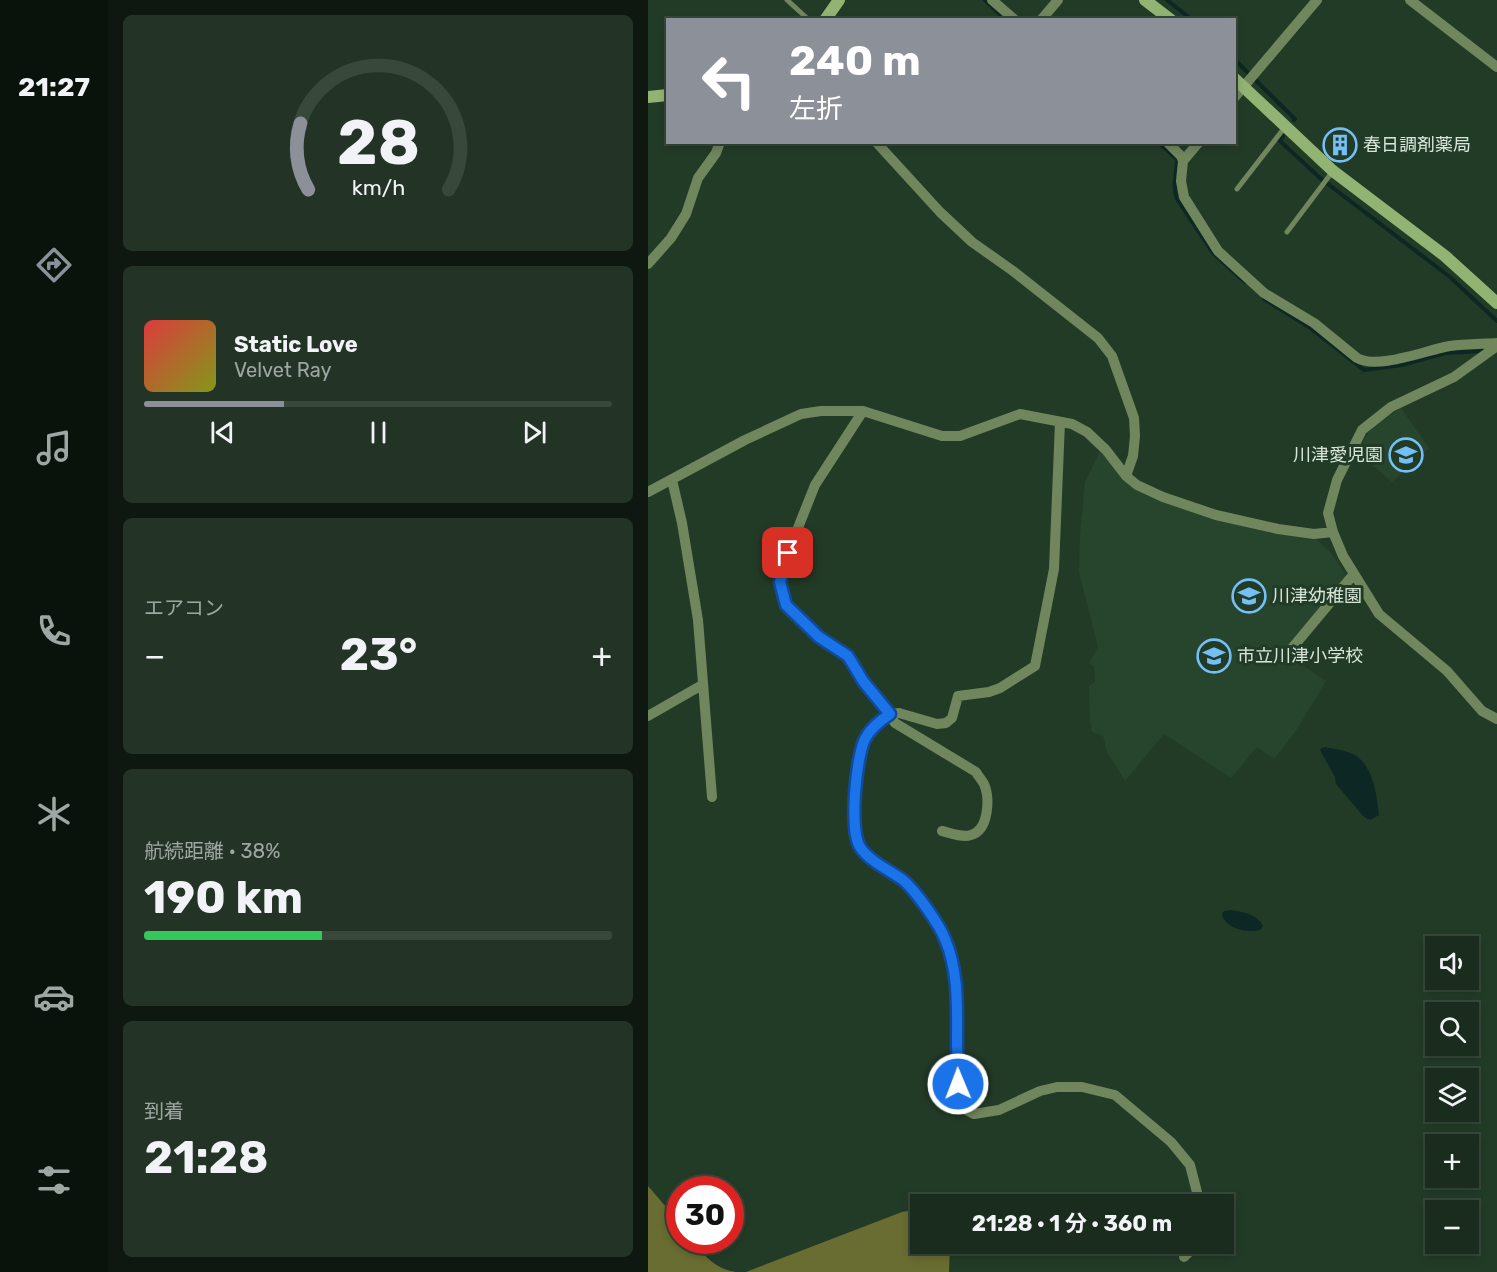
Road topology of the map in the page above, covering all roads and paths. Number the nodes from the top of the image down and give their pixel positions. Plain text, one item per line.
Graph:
1 (787, 0) edge
2 (839, 0) edge
3 (992, 0) edge
4 (1058, 0) edge
5 (1145, 0) edge
6 (1317, 0) edge
7 (1410, 0) edge
8 (807, 18) edge
9 (826, 18) edge
10 (1013, 18) edge
11 (1043, 18) edge
12 (1168, 18) edge
13 (1497, 67) edge
14 (1246, 80) edge
15 (666, 95) edge
16 (1236, 95) edge
17 (648, 98) edge
18 (1285, 127) junction
19 (719, 144) edge
20 (878, 144) edge
21 (1169, 144) edge
22 (1197, 144) edge
23 (1183, 161) junction
24 (1327, 178) junction
25 (1237, 189) dead end
26 (1287, 232) dead end
27 (648, 264) edge
28 (1497, 303) edge
29 (1493, 348) edge
30 (863, 411) junction
31 (1060, 422) junction
32 (1126, 476) junction
33 (672, 480) junction
34 (648, 492) edge
35 (1333, 532) junction
36 (1353, 575) junction
37 (1288, 653) dead end
38 (702, 685) junction
39 (890, 714) junction
40 (648, 716) edge
41 (1496, 716) edge
42 (712, 797) dead end
43 (942, 831) dead end
44 (1197, 1194) edge
45 (1187, 1254) edge
46 (1184, 1257) dead end

1 - 8 lane
2 - 9 street
3 - 10 street
4 - 11 street
5 - 12 street
6 - 14 street
7 - 13 street
14 - 16 street
14 - 18 street
15 - 17 street
18 - 24 street
18 - 25 lane
19 - 27 street
20 - 32 street
21 - 23 street
22 - 23 street
23 - 29 street
24 - 26 lane
24 - 28 street
29 - 35 street
30 - 31 street
30 - 33 street
30 - 39 street
31 - 32 street
31 - 39 street
32 - 35 street
33 - 34 street
33 - 38 street
35 - 36 street
36 - 37 street
36 - 41 street
38 - 40 street
38 - 42 street
39 - 43 street
39 - 44 street
45 - 46 street

